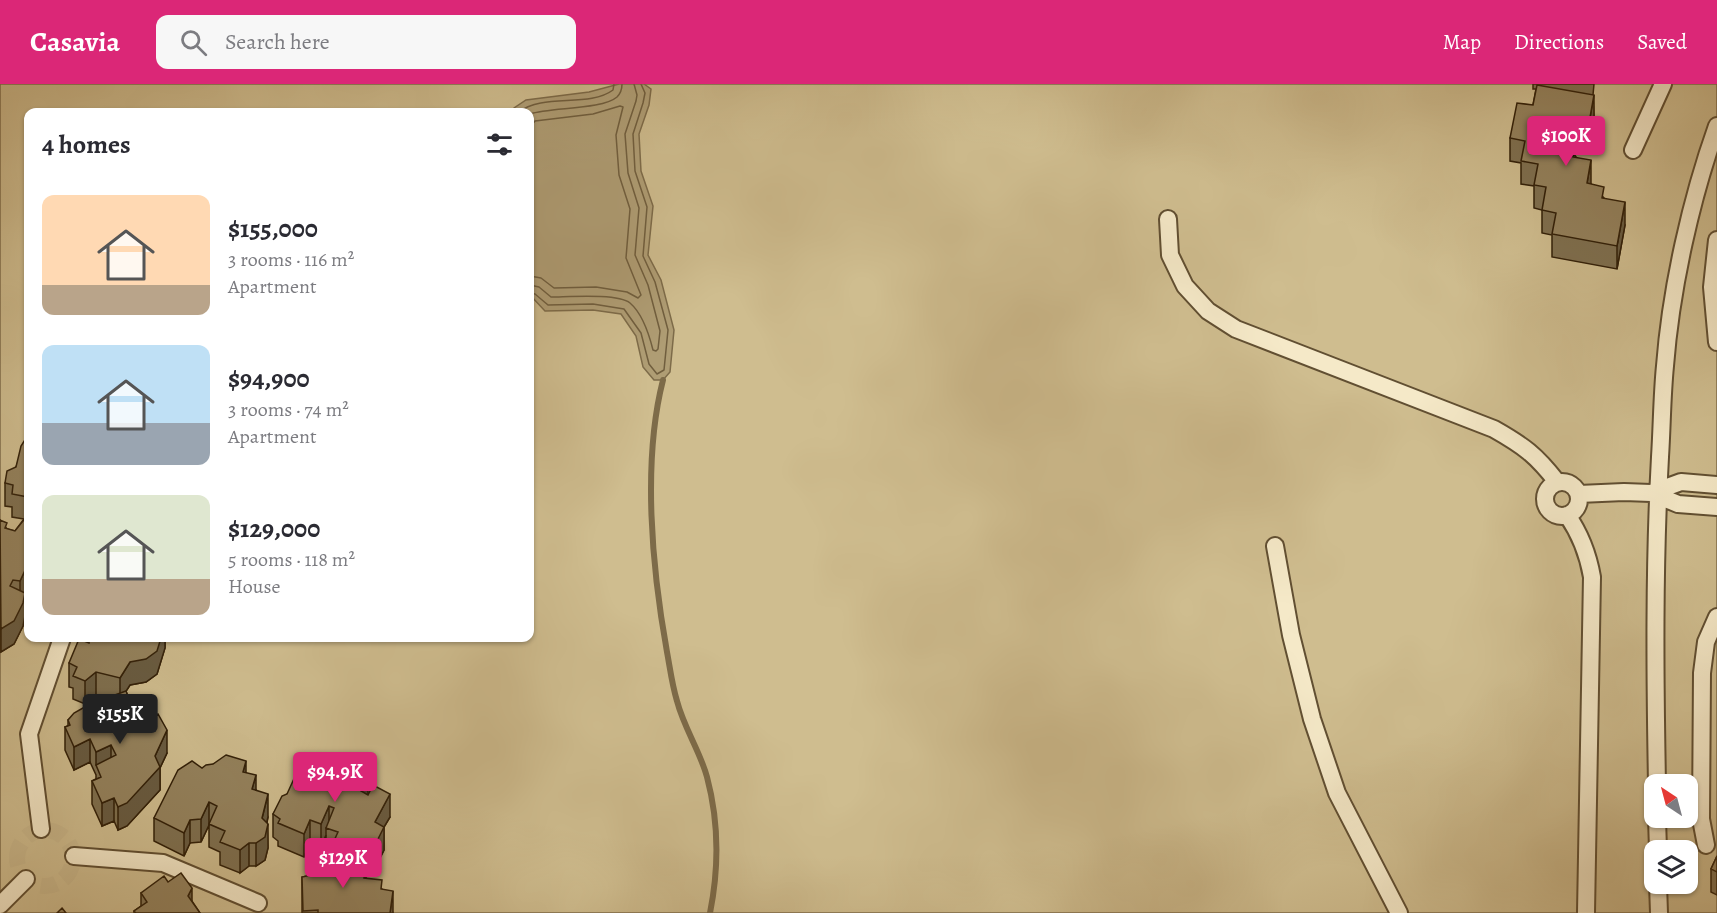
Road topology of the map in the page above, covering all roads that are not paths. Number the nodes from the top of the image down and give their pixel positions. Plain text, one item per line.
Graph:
1 (1663, 84) edge
2 (1717, 126) edge
3 (1633, 150) dead end
4 (1168, 219) dead end
5 (1717, 240) edge
6 (1717, 342) edge
7 (1557, 482) junction
8 (1717, 485) edge
9 (1656, 493) junction
10 (1579, 494) junction
11 (1717, 507) edge
12 (1567, 515) junction
13 (1275, 546) dead end
14 (1717, 617) edge
15 (61, 642) edge
16 (1657, 774) edge
17 (41, 829) dead end
18 (1707, 845) dead end
19 (74, 856) dead end
20 (26, 879) dead end
21 (1658, 894) edge
22 (258, 903) dead end
23 (0, 905) edge
24 (1399, 913) edge
25 (1586, 913) edge
26 (1659, 913) edge

1 - 3 street
2 - 9 street
4 - 7 street
5 - 6 street
7 - 10 street
7 - 12 street
8 - 9 street
9 - 10 street
9 - 11 street
9 - 16 street
10 - 12 street
12 - 25 street
13 - 24 street
14 - 18 street
15 - 17 street
19 - 22 street
20 - 23 street
21 - 26 street

